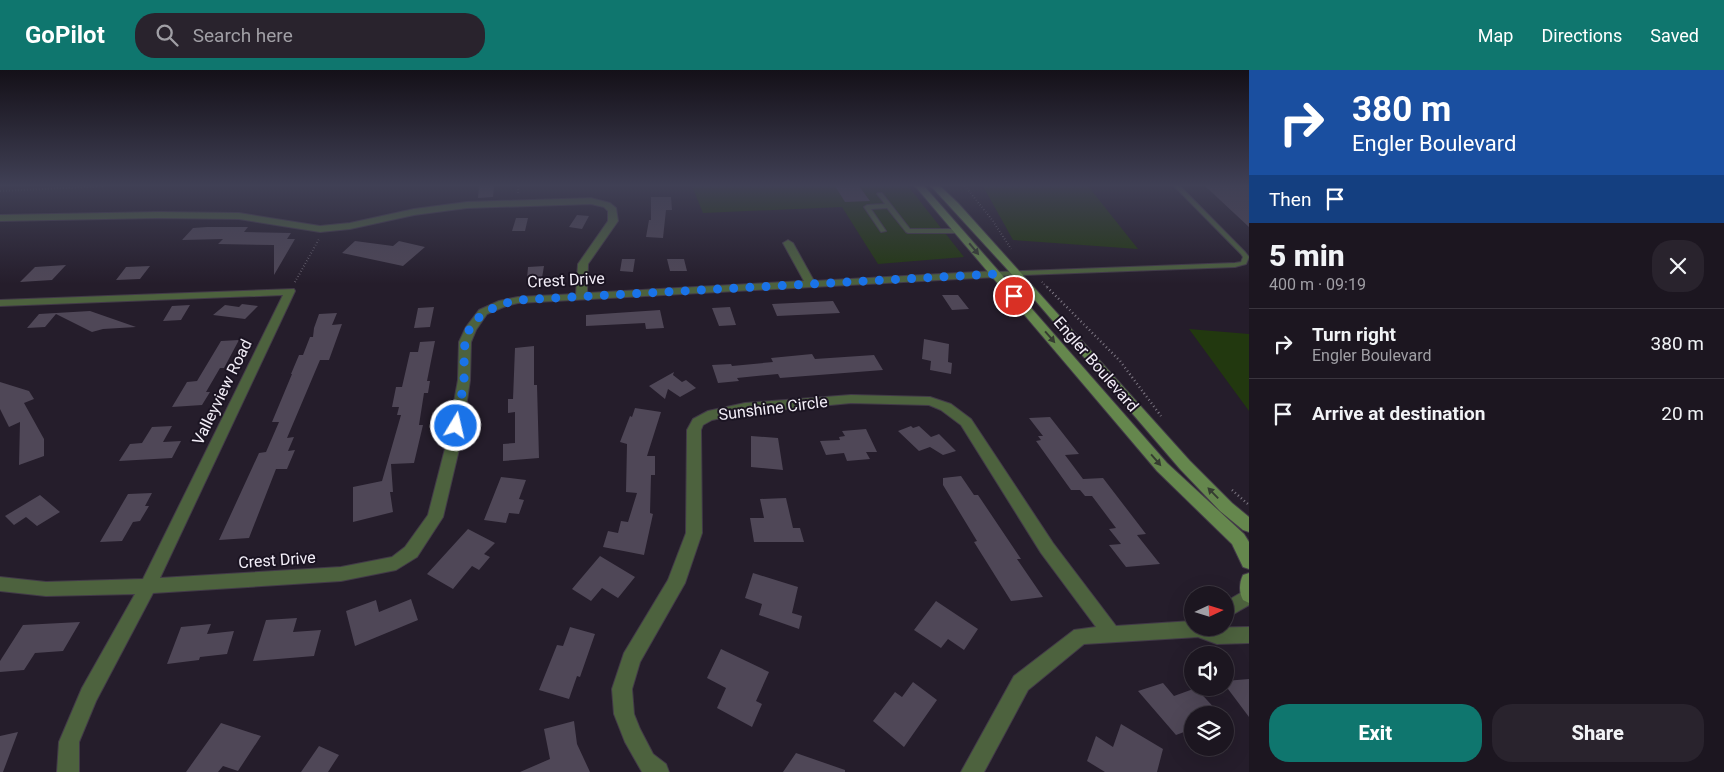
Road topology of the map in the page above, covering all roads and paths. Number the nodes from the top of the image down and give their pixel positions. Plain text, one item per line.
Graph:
1 (254, 219) edge
2 (383, 219) edge
3 (614, 219) edge
4 (875, 219) edge
5 (898, 219) edge
6 (949, 219) edge
7 (967, 219) edge
8 (990, 219) edge
9 (1210, 219) edge
10 (324, 229) junction
11 (883, 231) dead end
12 (960, 231) junction
13 (788, 243) dead end
14 (1012, 251) dead end
15 (1246, 255) edge
16 (1031, 272) junction
17 (1016, 273) junction
18 (995, 274) junction
19 (810, 283) junction
20 (290, 291) junction
21 (581, 296) junction
22 (0, 303) edge
23 (1163, 418) dead end
24 (1228, 487) dead end
25 (1249, 505) edge
26 (1249, 526) edge
27 (1249, 562) edge
28 (1249, 580) edge
29 (0, 584) edge
30 (148, 586) junction
31 (1249, 595) edge
32 (1234, 605) edge
33 (1184, 629) edge
34 (1110, 633) junction
35 (1249, 634) edge
36 (1234, 635) edge
37 (68, 772) edge
38 (658, 772) edge
39 (972, 772) edge

1 - 10 street
2 - 10 street
3 - 21 street
4 - 11 lane
5 - 12 lane
6 - 12 main road, Engler Boulevard
7 - 17 main road, Engler Boulevard
8 - 14 path
9 - 15 lane
10 - 20 path
12 -> 18 main road, Engler Boulevard
13 - 19 street
15 - 16 lane
16 - 17 lane
16 - 23 path
17 - 18 lane
26 -> 17 main road, Engler Boulevard
18 - 19 street, Crest Drive
18 -> 27 main road, Engler Boulevard
19 - 21 street, Crest Drive
20 - 22 street
20 - 30 street, Valleyview Road
21 - 30 street, Crest Drive
24 - 25 path
28 - 31 main road
29 - 30 street, Crest Drive
30 - 37 street, Valleyview Road
31 - 32 street
33 - 34 street
34 - 38 street, Sunshine Circle
34 - 39 street
35 - 36 street

